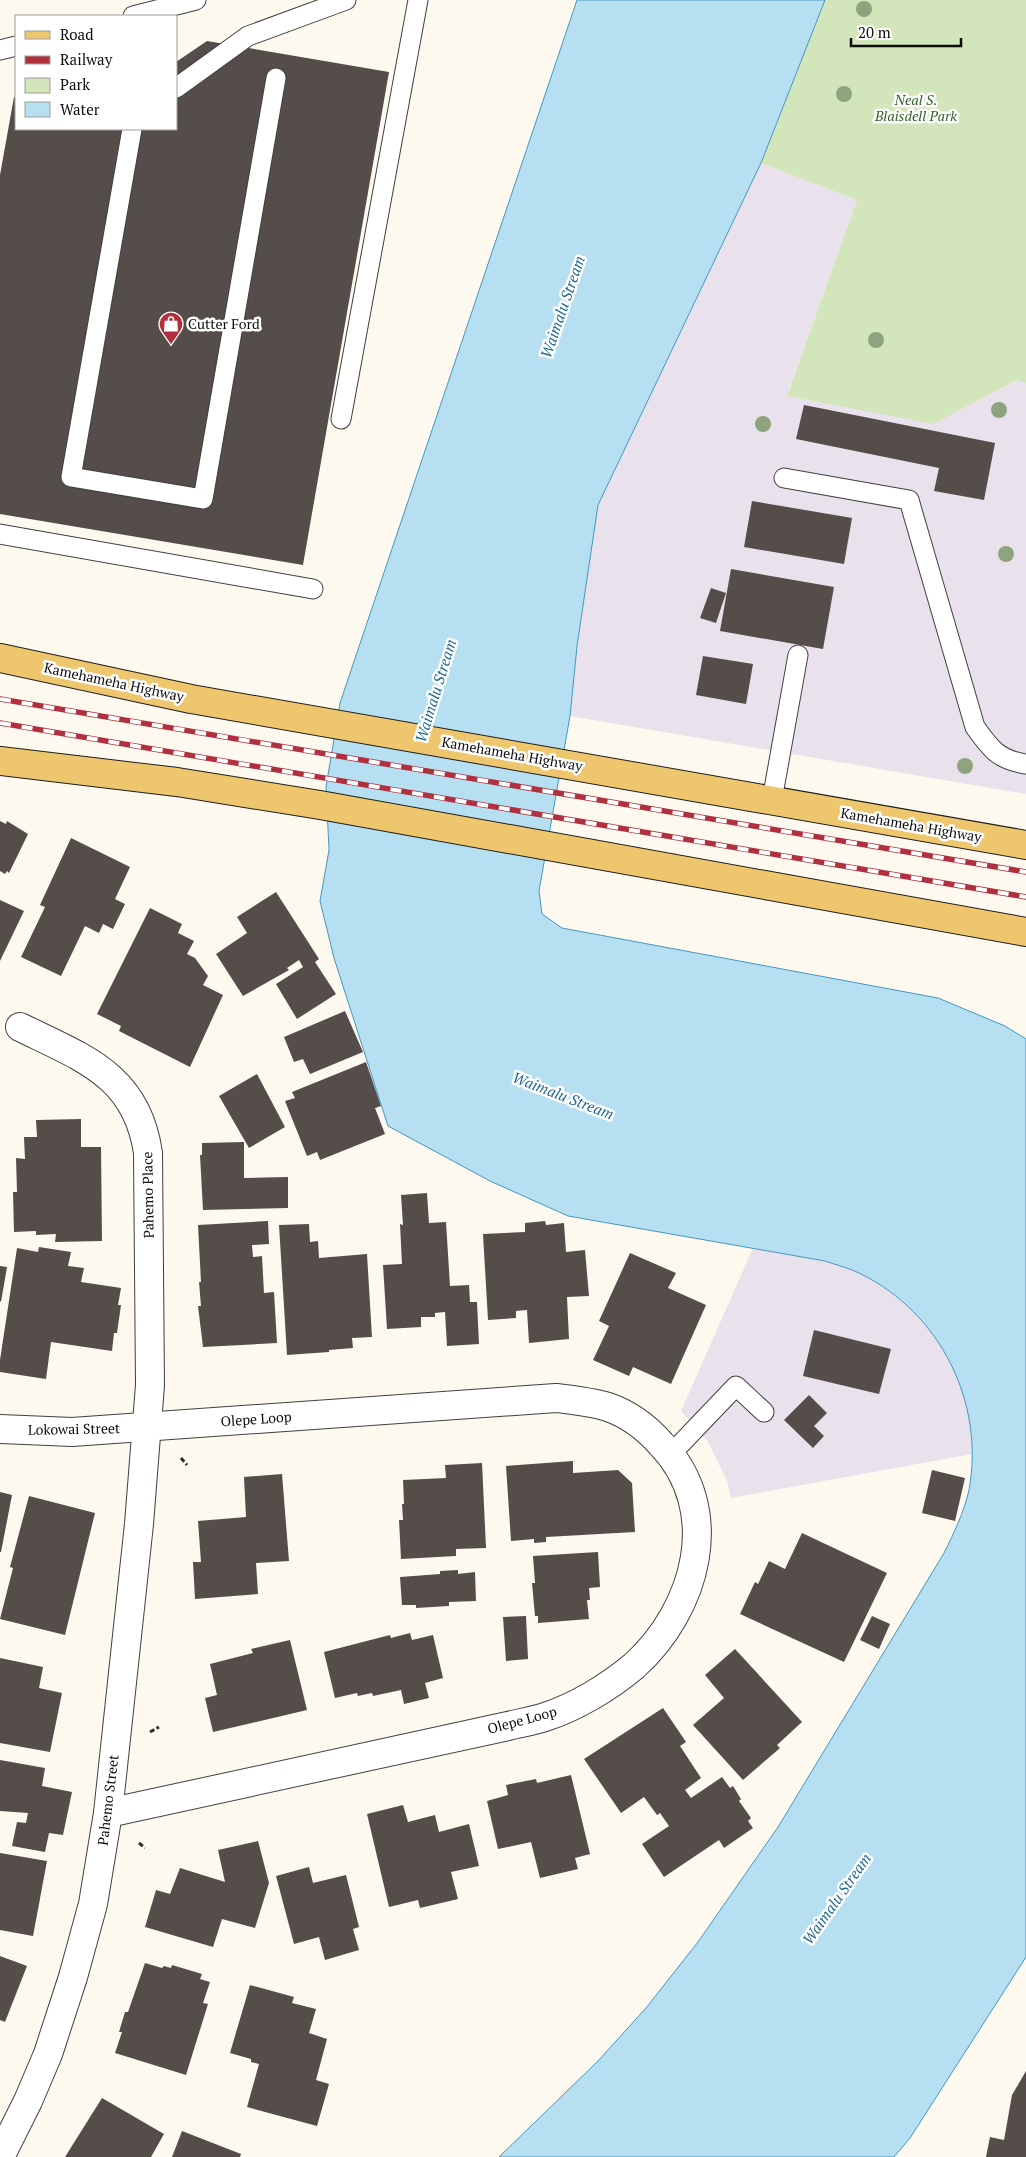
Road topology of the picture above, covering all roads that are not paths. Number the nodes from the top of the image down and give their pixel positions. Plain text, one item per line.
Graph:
1 (196, 0) edge
2 (346, 0) edge
3 (418, 0) edge
4 (137, 15) edge
5 (15, 46) edge
6 (0, 50) edge
7 (276, 78) dead end
8 (178, 87) edge
9 (132, 130) edge
10 (341, 419) dead end
11 (784, 478) dead end
12 (0, 534) edge
13 (313, 589) dead end
14 (798, 655) dead end
15 (0, 658) edge
16 (0, 761) edge
17 (1026, 764) edge
18 (772, 800) junction
19 (1026, 845) edge
20 (1026, 932) edge
21 (20, 1028) dead end
22 (764, 1412) dead end
23 (148, 1427) junction
24 (0, 1429) edge
25 (671, 1454) junction
26 (108, 1813) junction
27 (0, 2157) edge

1 - 4 lane
2 - 8 lane
3 - 10 lane
5 - 6 lane
7 - 9 lane
11 - 17 lane
12 - 13 lane
14 - 18 lane
15 - 18 main road, Kamehameha Highway
16 - 20 main road
18 - 19 main road, Kamehameha Highway
21 - 23 street, Pahemo Place
22 - 25 lane
23 - 24 street, Lokowai Street
23 - 25 street, Olepe Loop
23 - 26 street, Pahemo Street
25 - 26 street, Olepe Loop
26 - 27 street, Pahemo Street

